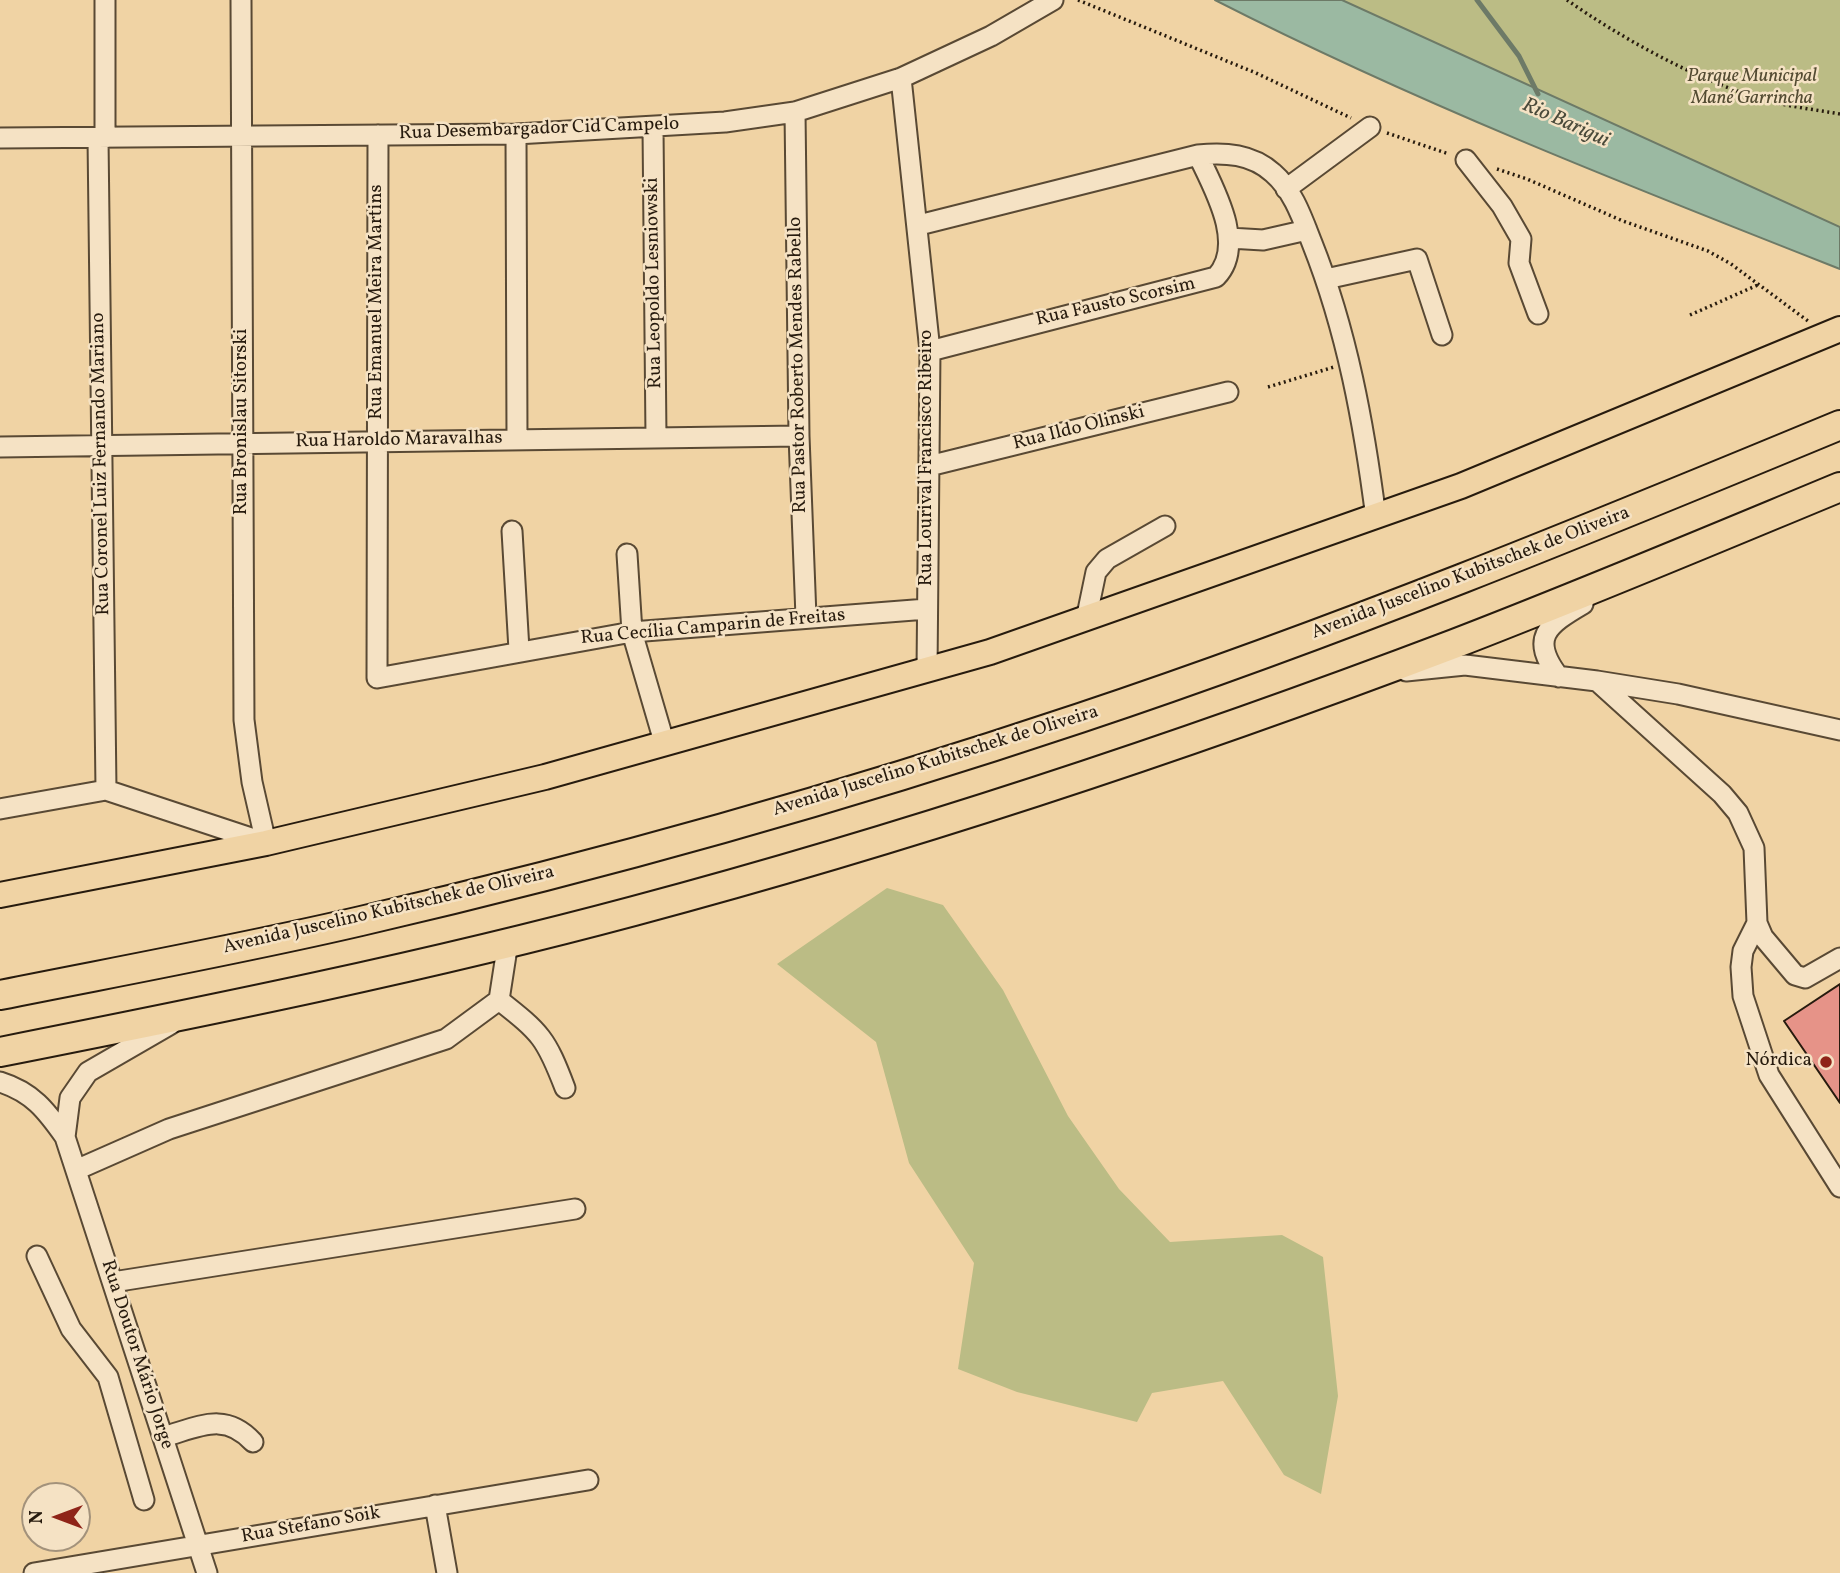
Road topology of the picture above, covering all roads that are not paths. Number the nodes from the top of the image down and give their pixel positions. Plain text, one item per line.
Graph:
1 (105, 0) edge
2 (241, 0) edge
3 (1053, 0) edge
4 (901, 78) junction
5 (795, 112) junction
6 (1370, 127) dead end
7 (653, 128) junction
8 (516, 134) junction
9 (378, 135) junction
10 (242, 136) junction
11 (0, 138) edge
12 (102, 138) junction
13 (1198, 155) junction
14 (1466, 160) dead end
15 (1286, 189) junction
16 (919, 225) junction
17 (1307, 230) junction
18 (1229, 238) junction
19 (1326, 279) junction
20 (1538, 314) dead end
21 (1840, 329) edge
22 (1442, 335) dead end
23 (930, 351) junction
24 (1228, 392) dead end
25 (1840, 425) edge
26 (799, 436) junction
27 (656, 438) junction
28 (517, 439) junction
29 (377, 441) junction
30 (243, 443) junction
31 (102, 445) junction
32 (0, 447) edge
33 (929, 466) junction
34 (1840, 487) edge
35 (1376, 518) junction
36 (1165, 526) dead end
37 (512, 531) dead end
38 (627, 554) dead end
39 (1654, 563) junction
40 (928, 609) junction
41 (806, 617) junction
42 (1086, 620) junction
43 (632, 632) junction
44 (519, 650) junction
45 (927, 671) junction
46 (1363, 677) junction
47 (1559, 677) junction
48 (377, 678) joint
49 (1597, 681) junction
50 (1840, 730) edge
51 (665, 746) junction
52 (106, 790) junction
53 (0, 809) edge
54 (266, 843) junction
55 (0, 895) edge
56 (1757, 923) junction
57 (508, 942) junction
58 (1840, 958) edge
59 (0, 995) edge
60 (499, 1000) junction
61 (188, 1015) junction
62 (0, 1052) edge
63 (0, 1082) edge
64 (565, 1088) dead end
65 (65, 1137) junction
66 (76, 1170) junction
67 (1840, 1187) edge
68 (575, 1209) dead end
69 (37, 1256) dead end
70 (113, 1282) junction
71 (141, 1369) junction
72 (108, 1377) junction
73 (163, 1437) junction
74 (253, 1442) dead end
75 (588, 1480) dead end
76 (144, 1500) dead end
77 (435, 1505) junction
78 (198, 1545) junction
79 (147, 1563) edge
80 (34, 1573) edge
81 (207, 1573) edge
82 (447, 1573) edge

1 - 12 street, Rua Coronel Luiz Fernando Mariano
2 - 10 street, Rua Bronislau Sitorski
3 - 4 street, Rua Desembargador Cid Campelo
4 - 5 street, Rua Desembargador Cid Campelo
4 - 16 street, Rua Lourival Francisco Ribeiro
5 - 7 street, Rua Desembargador Cid Campelo
5 - 26 street, Rua Pastor Roberto Mendes Rabello
6 - 15 street
7 - 8 street, Rua Desembargador Cid Campelo
7 - 27 street, Rua Leopoldo Lesniowski
8 - 9 street, Rua Desembargador Cid Campelo
8 - 28 street
9 - 10 street, Rua Desembargador Cid Campelo
9 - 29 street, Rua Emanuel Meira Martins
10 - 12 street, Rua Desembargador Cid Campelo
10 - 30 street, Rua Bronislau Sitorski
11 - 12 street, Rua Desembargador Cid Campelo
12 - 31 street, Rua Coronel Luiz Fernando Mariano
13 - 15 street
13 - 16 street
13 - 18 street, Rua Fausto Scorsim
14 - 20 street
15 - 17 street
16 - 23 street, Rua Lourival Francisco Ribeiro
17 - 18 street
17 - 19 street
18 - 23 street, Rua Fausto Scorsim
19 - 22 street
19 - 35 street
21 - 35 main road
23 - 33 street, Rua Lourival Francisco Ribeiro
24 - 33 street, Rua Ildo Olinski
25 - 59 highway, Avenida Juscelino Kubitschek de Oliveira
26 - 27 street, Rua Haroldo Maravalhas
26 - 41 street, Rua Pastor Roberto Mendes Rabello
27 - 28 street, Rua Haroldo Maravalhas
28 - 29 street, Rua Haroldo Maravalhas
29 - 30 street, Rua Haroldo Maravalhas
29 - 48 street, Rua Emanuel Meira Martins
30 - 31 street, Rua Haroldo Maravalhas
30 - 54 street, Rua Bronislau Sitorski
31 - 32 street, Rua Haroldo Maravalhas
31 - 52 street, Rua Coronel Luiz Fernando Mariano
33 - 40 street, Rua Lourival Francisco Ribeiro
34 - 39 highway
35 - 42 main road
36 - 42 street
37 - 44 street
38 - 43 street
39 - 46 highway
39 - 47 street
40 - 41 street, Rua Cecília Camparin de Freitas
40 - 45 street, Rua Lourival Francisco Ribeiro
41 - 43 street, Rua Cecília Camparin de Freitas
42 - 45 main road
43 - 44 street, Rua Cecília Camparin de Freitas
43 - 51 street
44 - 48 street, Rua Cecília Camparin de Freitas
45 - 51 main road
46 - 47 street
46 - 57 highway
47 - 49 street
49 - 50 street
49 - 56 street
51 - 54 main road
52 - 53 street
52 - 54 street
54 - 55 main road
56 - 58 street
56 - 67 street
57 - 60 street
57 - 61 highway
60 - 64 street
60 - 66 street
61 - 62 highway
61 - 65 street, Rua Doutor Mário Jorge
63 - 65 street, Rua Doutor Mário Jorge
65 - 66 street, Rua Doutor Mário Jorge
66 - 70 street, Rua Doutor Mário Jorge
68 - 70 street
69 - 72 street
70 - 71 street, Rua Doutor Mário Jorge
71 - 72 street
71 - 73 street, Rua Doutor Mário Jorge
72 - 76 street
73 - 74 street
73 - 78 street, Rua Doutor Mário Jorge
75 - 77 street, Rua Stefano Soik
77 - 78 street, Rua Stefano Soik
77 - 82 street
78 - 79 street, Rua Stefano Soik
78 - 81 street, Rua Doutor Mário Jorge
79 - 80 street, Rua Stefano Soik

